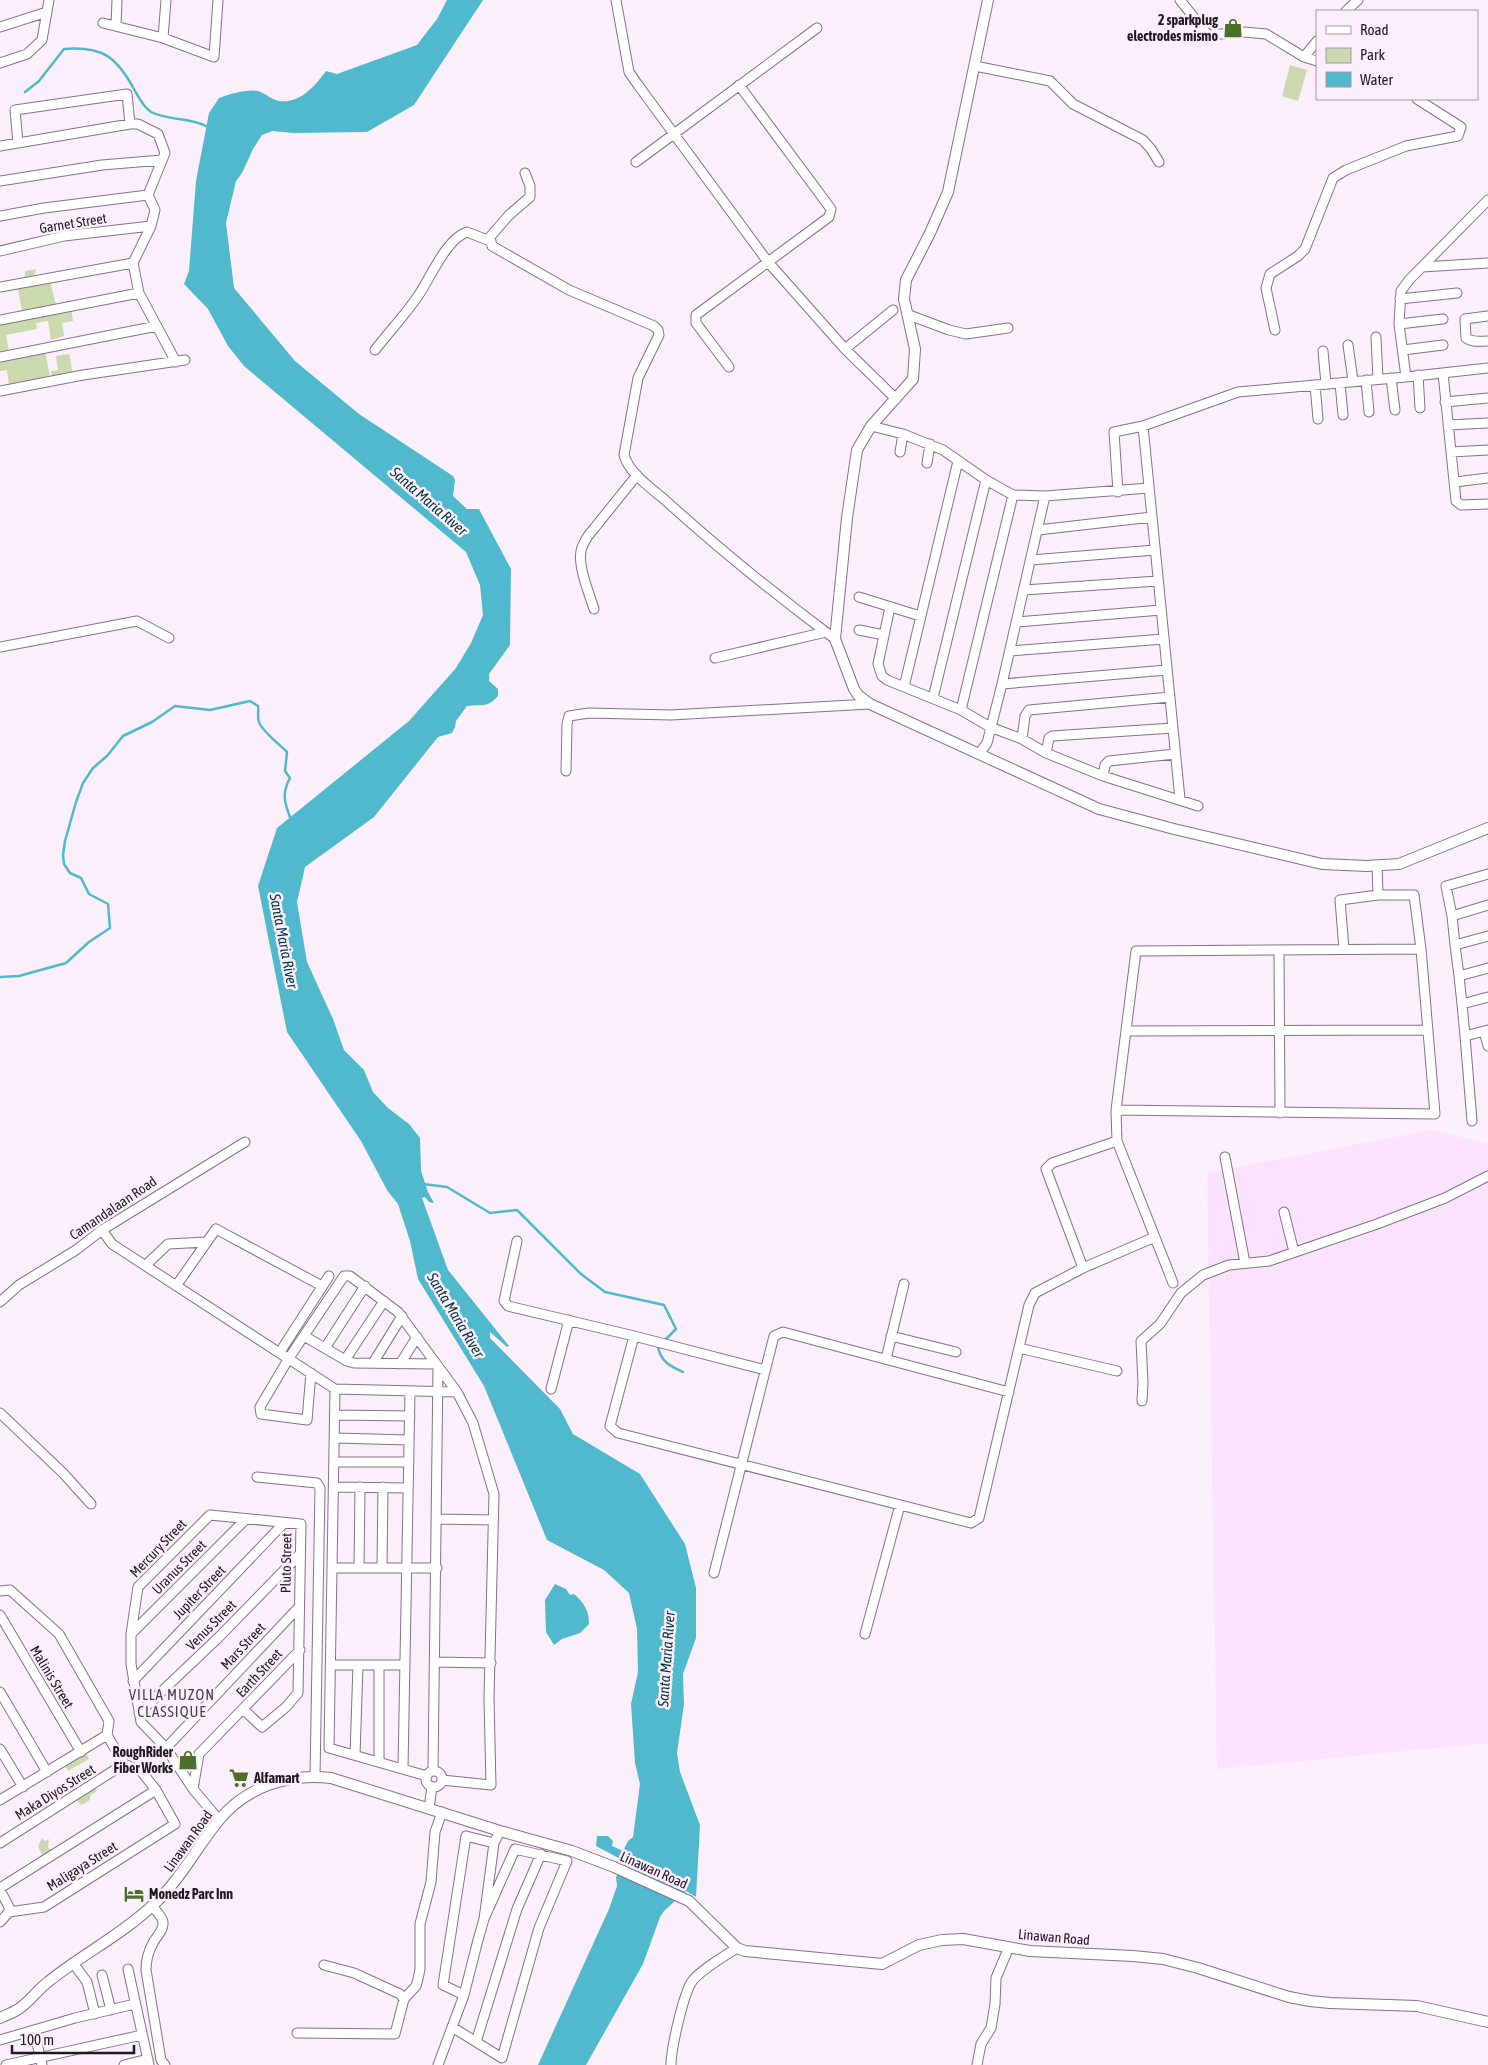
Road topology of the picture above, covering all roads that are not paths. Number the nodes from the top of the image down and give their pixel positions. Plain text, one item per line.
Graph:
1 (49, 0) edge
2 (117, 0) edge
3 (166, 0) edge
4 (218, 0) edge
5 (616, 0) edge
6 (988, 0) edge
7 (1180, 0) edge
8 (1358, 0) edge
9 (1347, 10) edge
10 (47, 12) junction
11 (103, 23) dead end
12 (116, 26) junction
13 (0, 27) edge
14 (817, 28) dead end
15 (163, 38) junction
16 (1316, 42) edge
17 (1304, 57) junction
18 (1316, 61) edge
19 (0, 63) edge
20 (975, 66) junction
21 (739, 85) junction
22 (1419, 100) edge
23 (130, 124) junction
24 (675, 133) junction
25 (18, 143) junction
26 (0, 146) edge
27 (162, 160) junction
28 (636, 162) dead end
29 (1159, 162) dead end
30 (525, 173) dead end
31 (0, 177) edge
32 (148, 195) junction
33 (1488, 200) edge
34 (0, 216) edge
35 (151, 226) junction
36 (490, 241) junction
37 (0, 251) edge
38 (768, 262) junction
39 (133, 263) junction
40 (1488, 263) edge
41 (1422, 267) junction
42 (0, 287) edge
43 (139, 293) junction
44 (1457, 293) dead end
45 (1400, 299) junction
46 (893, 310) dead end
47 (909, 315) junction
48 (1488, 316) edge
49 (1443, 319) dead end
50 (0, 320) edge
51 (1399, 324) junction
52 (157, 326) junction
53 (1008, 328) dead end
54 (1275, 330) dead end
55 (1376, 337) dead end
56 (1488, 340) edge
57 (1348, 345) dead end
58 (1444, 345) dead end
59 (845, 349) junction
60 (375, 350) dead end
61 (1403, 350) junction
62 (1323, 351) dead end
63 (0, 357) edge
64 (729, 367) dead end
65 (1488, 368) edge
66 (1443, 373) junction
67 (1418, 375) junction
68 (1406, 377) junction
69 (1391, 378) junction
70 (1378, 379) junction
71 (1366, 380) junction
72 (1353, 382) junction
73 (1340, 383) junction
74 (1326, 384) junction
75 (1315, 385) junction
76 (0, 391) edge
77 (1488, 398) edge
78 (896, 399) junction
79 (1446, 402) junction
80 (1420, 408) dead end
81 (1395, 410) dead end
82 (1369, 412) dead end
83 (1343, 415) dead end
84 (1318, 419) dead end
85 (1488, 423) edge
86 (1448, 424) junction
87 (871, 426) junction
88 (1143, 426) junction
89 (903, 434) junction
90 (930, 444) junction
91 (1488, 450) edge
92 (900, 452) dead end
93 (1451, 452) junction
94 (958, 461) junction
95 (927, 463) dead end
96 (637, 475) junction
97 (1488, 478) edge
98 (986, 480) junction
99 (1455, 482) junction
100 (1150, 488) junction
101 (1118, 492) junction
102 (1013, 495) junction
103 (1045, 496) junction
104 (1488, 504) edge
105 (1152, 517) junction
106 (1038, 530) junction
107 (1155, 550) junction
108 (1031, 560) junction
109 (1158, 581) junction
110 (1024, 590) junction
111 (858, 597) dead end
112 (890, 607) junction
113 (594, 609) dead end
114 (1161, 610) junction
115 (920, 616) junction
116 (1017, 622) junction
117 (859, 630) dead end
118 (826, 632) junction
119 (884, 635) junction
120 (169, 638) dead end
121 (835, 639) junction
122 (1164, 639) junction
123 (0, 647) edge
124 (1010, 651) junction
125 (715, 658) dead end
126 (1167, 670) junction
127 (1002, 684) junction
128 (904, 687) junction
129 (1170, 697) junction
130 (933, 698) junction
131 (870, 704) junction
132 (961, 710) junction
133 (990, 727) junction
134 (1173, 728) junction
135 (1022, 739) junction
136 (1046, 753) junction
137 (979, 754) junction
138 (1175, 754) junction
139 (566, 771) dead end
140 (1103, 776) junction
141 (1180, 799) junction
142 (1198, 806) dead end
143 (1488, 828) edge
144 (1377, 865) junction
145 (1488, 874) edge
146 (1378, 895) junction
147 (1488, 906) edge
148 (1452, 916) junction
149 (1488, 936) edge
150 (1455, 946) junction
151 (1344, 949) junction
152 (1421, 949) junction
153 (1279, 950) junction
154 (1488, 968) edge
155 (1459, 976) junction
156 (1488, 997) edge
157 (1462, 1004) junction
158 (1428, 1030) junction
159 (1486, 1030) edge
160 (1126, 1031) junction
161 (1279, 1031) junction
162 (1465, 1036) junction
163 (1488, 1046) edge
164 (1116, 1110) junction
165 (1280, 1113) junction
166 (1472, 1121) dead end
167 (1117, 1141) junction
168 (245, 1142) dead end
169 (1225, 1157) dead end
170 (1488, 1176) edge
171 (1284, 1212) dead end
172 (102, 1230) junction
173 (1155, 1237) junction
174 (517, 1241) dead end
175 (206, 1242) junction
176 (1294, 1252) junction
177 (1245, 1263) junction
178 (146, 1266) junction
179 (1083, 1268) junction
180 (328, 1276) dead end
181 (1173, 1283) dead end
182 (904, 1284) dead end
183 (176, 1286) junction
184 (322, 1286) junction
185 (365, 1286) junction
186 (384, 1301) junction
187 (0, 1302) edge
188 (402, 1316) junction
189 (569, 1320) junction
190 (304, 1336) junction
191 (634, 1336) junction
192 (892, 1336) junction
193 (417, 1337) junction
194 (325, 1348) junction
195 (1019, 1348) junction
196 (280, 1352) junction
197 (956, 1352) dead end
198 (289, 1358) junction
199 (886, 1359) junction
200 (345, 1360) junction
201 (372, 1363) junction
202 (400, 1364) junction
203 (437, 1365) junction
204 (766, 1370) junction
205 (1117, 1371) dead end
206 (311, 1373) junction
207 (335, 1388) junction
208 (551, 1389) dead end
209 (410, 1391) junction
210 (438, 1392) junction
211 (457, 1392) junction
212 (1008, 1392) junction
213 (1142, 1401) dead end
214 (0, 1413) edge
215 (336, 1415) junction
216 (410, 1416) junction
217 (335, 1438) junction
218 (409, 1440) junction
219 (335, 1462) junction
220 (409, 1462) junction
221 (741, 1465) junction
222 (257, 1477) dead end
223 (335, 1487) junction
224 (360, 1487) junction
225 (384, 1488) junction
226 (408, 1488) junction
227 (91, 1504) dead end
228 (900, 1505) junction
229 (210, 1515) joint
230 (246, 1519) junction
231 (438, 1519) junction
232 (493, 1520) junction
233 (284, 1523) junction
234 (300, 1554) junction
235 (333, 1568) junction
236 (358, 1568) junction
237 (382, 1568) junction
238 (407, 1568) junction
239 (436, 1568) junction
240 (714, 1573) dead end
241 (0, 1591) edge
242 (299, 1607) junction
243 (0, 1615) edge
244 (131, 1634) junction
245 (865, 1634) dead end
246 (300, 1650) junction
247 (435, 1662) junction
248 (491, 1663) junction
249 (332, 1665) junction
250 (358, 1665) junction
251 (380, 1665) junction
252 (405, 1665) junction
253 (133, 1681) junction
254 (0, 1692) edge
255 (243, 1709) junction
256 (139, 1713) junction
257 (107, 1735) junction
258 (166, 1748) junction
259 (0, 1749) edge
260 (81, 1752) junction
261 (355, 1755) junction
262 (379, 1762) junction
263 (124, 1764) junction
264 (403, 1768) junction
265 (47, 1772) junction
266 (430, 1774) junction
267 (316, 1776) junction
268 (442, 1780) junction
269 (23, 1787) junction
270 (432, 1787) junction
271 (193, 1788) junction
272 (156, 1790) junction
273 (0, 1800) edge
274 (429, 1808) junction
275 (442, 1812) junction
276 (219, 1820) junction
277 (500, 1831) junction
278 (0, 1843) edge
279 (494, 1843) junction
280 (540, 1854) junction
281 (0, 1889) edge
282 (152, 1906) junction
283 (9, 1912) junction
284 (484, 1920) junction
285 (0, 1922) edge
286 (1009, 1946) junction
287 (737, 1948) junction
288 (73, 1963) junction
289 (324, 1965) dead end
290 (128, 1969) dead end
291 (102, 1975) dead end
292 (464, 1995) junction
293 (404, 1999) junction
294 (135, 2004) junction
295 (111, 2010) junction
296 (95, 2014) junction
297 (0, 2018) edge
298 (1488, 2022) edge
299 (452, 2027) junction
300 (34, 2030) junction
301 (298, 2033) dead end
302 (142, 2035) junction
303 (0, 2040) edge
304 (476, 2042) junction
305 (41, 2061) edge
306 (148, 2062) edge
307 (6, 2065) edge
308 (124, 2065) edge
309 (165, 2065) edge
310 (438, 2065) edge
311 (671, 2065) edge
312 (977, 2065) edge

1 - 10 street
2 - 12 street
3 - 15 street
4 - 15 street
5 - 24 street
6 - 20 street
7 - 17 street
8 - 9 street
10 - 13 street
10 - 19 street
11 - 12 street
12 - 15 street
14 - 21 street
16 - 17 street
17 - 18 street
20 - 29 street
20 - 47 street
21 - 24 street
21 - 38 street
22 - 54 street
23 - 25 street
23 - 25 street
23 - 27 street
24 - 28 street
24 - 38 street
25 - 26 street
27 - 31 street
27 - 32 street
30 - 36 street
32 - 34 street
32 - 35 street
33 - 41 street
35 - 37 street, Garnet Street
35 - 39 street
36 - 60 street
36 - 96 street
38 - 59 street
38 - 64 street
39 - 42 street
39 - 43 street
40 - 41 street
41 - 45 street
43 - 50 street
43 - 52 street
44 - 45 street
45 - 51 street
46 - 59 street
47 - 53 street
47 - 78 street
48 - 56 street
49 - 51 street
51 - 61 street
52 - 63 street
52 - 76 street
55 - 70 street
57 - 72 street
58 - 61 street
59 - 78 street
61 - 68 street
62 - 74 street
65 - 66 street
66 - 67 street
66 - 79 street
67 - 68 street
67 - 80 street
68 - 69 street
69 - 70 street
69 - 81 street
70 - 71 street
71 - 72 street
71 - 82 street
72 - 73 street
73 - 74 street
73 - 83 street
74 - 75 street
75 - 84 street
75 - 88 street
77 - 79 street
78 - 87 street
79 - 86 street
85 - 86 street
86 - 93 street
87 - 89 street
87 - 121 street
88 - 100 street
88 - 101 street
89 - 90 street
89 - 92 street
90 - 94 street
90 - 95 street
91 - 93 street
93 - 99 street
94 - 98 street
94 - 115 street
96 - 113 street
96 - 118 street
97 - 99 street
98 - 102 street
98 - 130 street
99 - 104 street
100 - 101 street
100 - 105 street
101 - 103 street
102 - 103 street
102 - 132 street
103 - 106 street
105 - 106 street
105 - 107 street
106 - 108 street
107 - 108 street
107 - 109 street
108 - 110 street
109 - 110 street
109 - 114 street
110 - 116 street
111 - 112 street
112 - 115 street
112 - 119 street
114 - 116 street
114 - 122 street
115 - 128 street
116 - 124 street
117 - 119 street
118 - 121 street
118 - 125 street
119 - 128 street
120 - 123 street
121 - 131 street
122 - 124 street
122 - 126 street
124 - 127 street
126 - 127 street
126 - 129 street
127 - 133 street
128 - 130 street
129 - 134 street
129 - 135 street
130 - 132 street
131 - 137 street
131 - 139 street
132 - 133 street
133 - 135 street
133 - 137 street
134 - 136 street
134 - 138 street
135 - 136 street
136 - 140 street
137 - 144 street
138 - 140 street
138 - 141 street
140 - 141 street
141 - 142 street
143 - 144 street
144 - 146 street
145 - 148 street
146 - 151 street
146 - 152 street
147 - 148 street
148 - 150 street
149 - 150 street
150 - 155 street
151 - 152 street
151 - 153 street
152 - 158 street
153 - 160 street
153 - 161 street
154 - 155 street
155 - 157 street
156 - 157 street
157 - 162 street
158 - 161 street
158 - 165 street
159 - 162 street
159 - 163 street
160 - 161 street
160 - 164 street
161 - 165 street
162 - 166 street
164 - 165 street
164 - 167 street
167 - 173 street
167 - 179 street
168 - 172 street, Camandalaan Road
169 - 177 street
170 - 176 street
171 - 176 street
172 - 178 street
172 - 187 street, Camandalaan Road
173 - 179 street
173 - 181 street
174 - 189 street
175 - 178 street
175 - 183 street
175 - 184 street
176 - 177 street
177 - 213 street
178 - 183 street
179 - 195 street
180 - 184 street
182 - 192 street
183 - 196 street
184 - 196 street
185 - 186 street
185 - 190 street
185 - 194 street
186 - 188 street
186 - 200 street
188 - 193 street
188 - 201 street
189 - 191 street
189 - 208 street
190 - 194 street
190 - 198 street
191 - 204 street
191 - 221 street
192 - 197 street
192 - 199 street
193 - 202 street
193 - 203 street
194 - 200 street
195 - 205 street
195 - 212 street
196 - 198 street
198 - 206 street
198 - 206 street
199 - 204 street
199 - 212 street
200 - 201 street
201 - 202 street
202 - 203 street
203 - 210 street
203 - 211 street
204 - 221 street
206 - 207 street
207 - 209 street
207 - 215 street
209 - 210 street
209 - 216 street
210 - 211 street
210 - 231 street
211 - 232 street
212 - 228 street
214 - 227 street
215 - 216 street
215 - 217 street
216 - 218 street
217 - 218 street
217 - 219 street
218 - 220 street
219 - 220 street
219 - 223 street
220 - 226 street
221 - 228 street
221 - 240 street
222 - 267 street
223 - 224 street
223 - 235 street
224 - 225 street
224 - 236 street
225 - 226 street
225 - 237 street
226 - 238 street
228 - 245 street
229 - 230 street, Pluto Street
229 - 244 street, Mercury Street
230 - 233 street, Pluto Street
230 - 244 street, Uranus Street
231 - 232 street
231 - 239 street
232 - 248 street
233 - 234 street, Pluto Street
233 - 253 street, Jupiter Street
234 - 242 street, Pluto Street
234 - 256 street, Venus Street
235 - 236 street
235 - 249 street
236 - 237 street
237 - 238 street
238 - 239 street
238 - 252 street
239 - 247 street
241 - 257 street
242 - 246 street, Pluto Street
242 - 258 street, Mars Street
243 - 260 street, Malinis Street
244 - 253 street, Mercury Street
246 - 255 street, Earth Street
246 - 255 street, Pluto Street
247 - 248 street
247 - 266 street
248 - 268 street
249 - 250 street
249 - 261 street
250 - 251 street
250 - 261 street
251 - 252 street
251 - 262 street
252 - 264 street
253 - 256 street, Mercury Street
254 - 265 street
255 - 271 street, Earth Street
256 - 258 street
257 - 260 street
257 - 263 street
258 - 271 street
259 - 269 street
260 - 265 street
261 - 262 street
262 - 264 street
263 - 272 street
263 - 278 street, Maka Diyos Street
264 - 266 street
265 - 269 street
266 - 268 street
266 - 270 street
267 - 274 street, Linawan Road
267 - 276 street, Linawan Road
268 - 270 street
269 - 273 street
270 - 274 street
271 - 276 street
272 - 281 street
272 - 283 street, Maligaya Street
274 - 275 street, Linawan Road
275 - 277 street, Linawan Road
275 - 293 street
276 - 282 street, Linawan Road
277 - 279 street
277 - 287 street, Linawan Road
279 - 284 street
279 - 292 street
280 - 284 street
280 - 304 street
280 - 304 street
281 - 283 street
282 - 288 street, Linawan Road
282 - 309 street
283 - 285 street
284 - 292 street
286 - 287 street, Linawan Road
286 - 298 street, Linawan Road
286 - 312 street
287 - 311 street
288 - 296 street
288 - 297 street, Linawan Road
289 - 293 street
290 - 294 street
291 - 295 street
292 - 299 street
293 - 301 street
294 - 295 street
294 - 302 street
295 - 296 street
296 - 300 street
299 - 304 street
299 - 310 street
300 - 303 street
300 - 305 street
302 - 305 street
302 - 306 street
305 - 307 street
306 - 308 street

